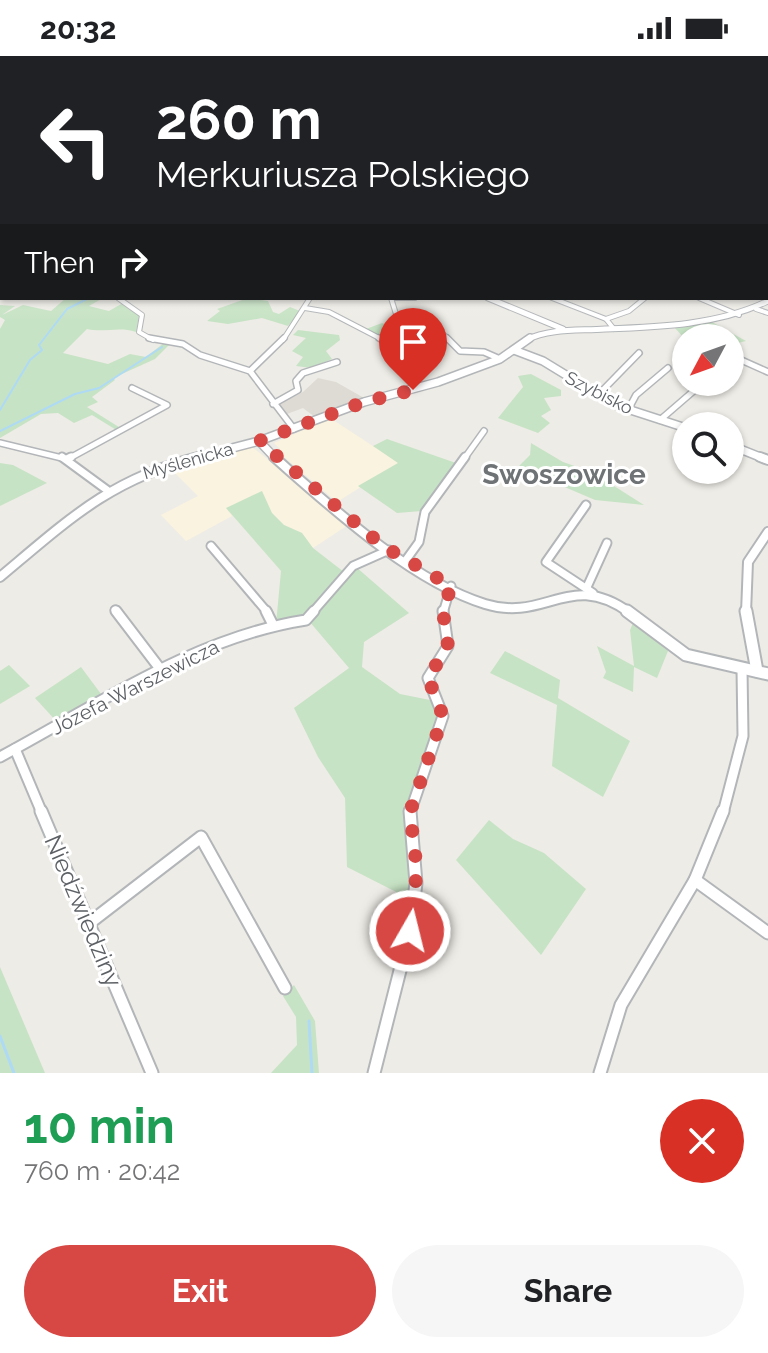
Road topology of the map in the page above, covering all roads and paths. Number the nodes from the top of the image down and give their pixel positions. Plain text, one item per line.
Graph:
1 (121, 300) edge
2 (309, 300) edge
3 (392, 300) edge
4 (493, 300) edge
5 (557, 300) edge
6 (643, 300) edge
7 (704, 300) edge
8 (768, 301) edge
9 (305, 308) junction
10 (756, 309) junction
11 (768, 313) edge
12 (396, 314) dead end
13 (739, 315) junction
14 (606, 319) junction
15 (432, 323) dead end
16 (560, 329) junction
17 (614, 329) junction
18 (514, 350) junction
19 (404, 351) dead end
20 (639, 353) dead end
21 (500, 359) junction
22 (744, 361) edge
23 (337, 362) dead end
24 (668, 368) dead end
25 (250, 371) junction
26 (768, 372) edge
27 (132, 388) dead end
28 (597, 396) junction
29 (688, 396) edge
30 (273, 404) junction
31 (628, 410) junction
32 (660, 420) junction
33 (672, 424) edge
34 (294, 429) junction
35 (484, 431) dead end
36 (259, 441) junction
37 (0, 443) edge
38 (744, 450) edge
39 (765, 457) edge
40 (67, 459) junction
41 (107, 490) junction
42 (586, 505) dead end
43 (768, 532) edge
44 (607, 543) dead end
45 (211, 546) dead end
46 (389, 550) junction
47 (406, 560) junction
48 (0, 577) edge
49 (451, 586) junction
50 (590, 590) junction
51 (115, 610) dead end
52 (273, 625) junction
53 (742, 669) junction
54 (161, 670) junction
55 (762, 672) edge
56 (15, 749) junction
57 (0, 757) edge
58 (695, 880) junction
59 (88, 924) junction
60 (768, 933) edge
61 (285, 988) dead end
62 (152, 1073) edge
63 (374, 1073) edge
64 (600, 1073) edge

1 - 25 street
2 - 9 street
3 - 12 street
4 - 16 street
5 - 14 street
6 - 14 street
7 - 13 street
8 - 10 street, Myślenicka
9 - 19 street
9 - 25 street
10 - 11 street
10 - 13 street, Myślenicka
13 - 17 street, Myślenicka
14 - 17 street
15 - 21 street
16 - 17 street, Myślenicka
16 - 18 street, Myślenicka
18 - 21 street, Myślenicka
18 - 28 street, Szybisko
20 - 28 street
21 - 34 street, Myślenicka
22 - 26 street
23 - 30 street
24 - 31 street
25 - 30 street
27 - 40 street
28 - 31 street, Szybisko
29 - 32 street
30 - 34 street
31 - 32 street, Szybisko
32 - 33 street, Szybisko
34 - 36 street, Myślenicka
35 - 47 street
36 - 41 street, Myślenicka
36 - 46 street
37 - 40 street
38 - 39 street
40 - 41 street
41 - 48 street, Myślenicka
42 - 50 street
43 - 55 street
44 - 50 street
45 - 52 street
46 - 47 street
46 - 52 street, Józefa Warszewicza
47 - 49 street
49 - 50 street
49 - 63 street
50 - 53 street
51 - 54 street
52 - 54 street, Józefa Warszewicza
53 - 55 street
53 - 58 street
54 - 56 street, Józefa Warszewicza
56 - 57 street, Józefa Warszewicza
56 - 59 street, Niedźwiedziny
58 - 60 street
58 - 64 street
59 - 61 street
59 - 62 street, Niedźwiedziny

